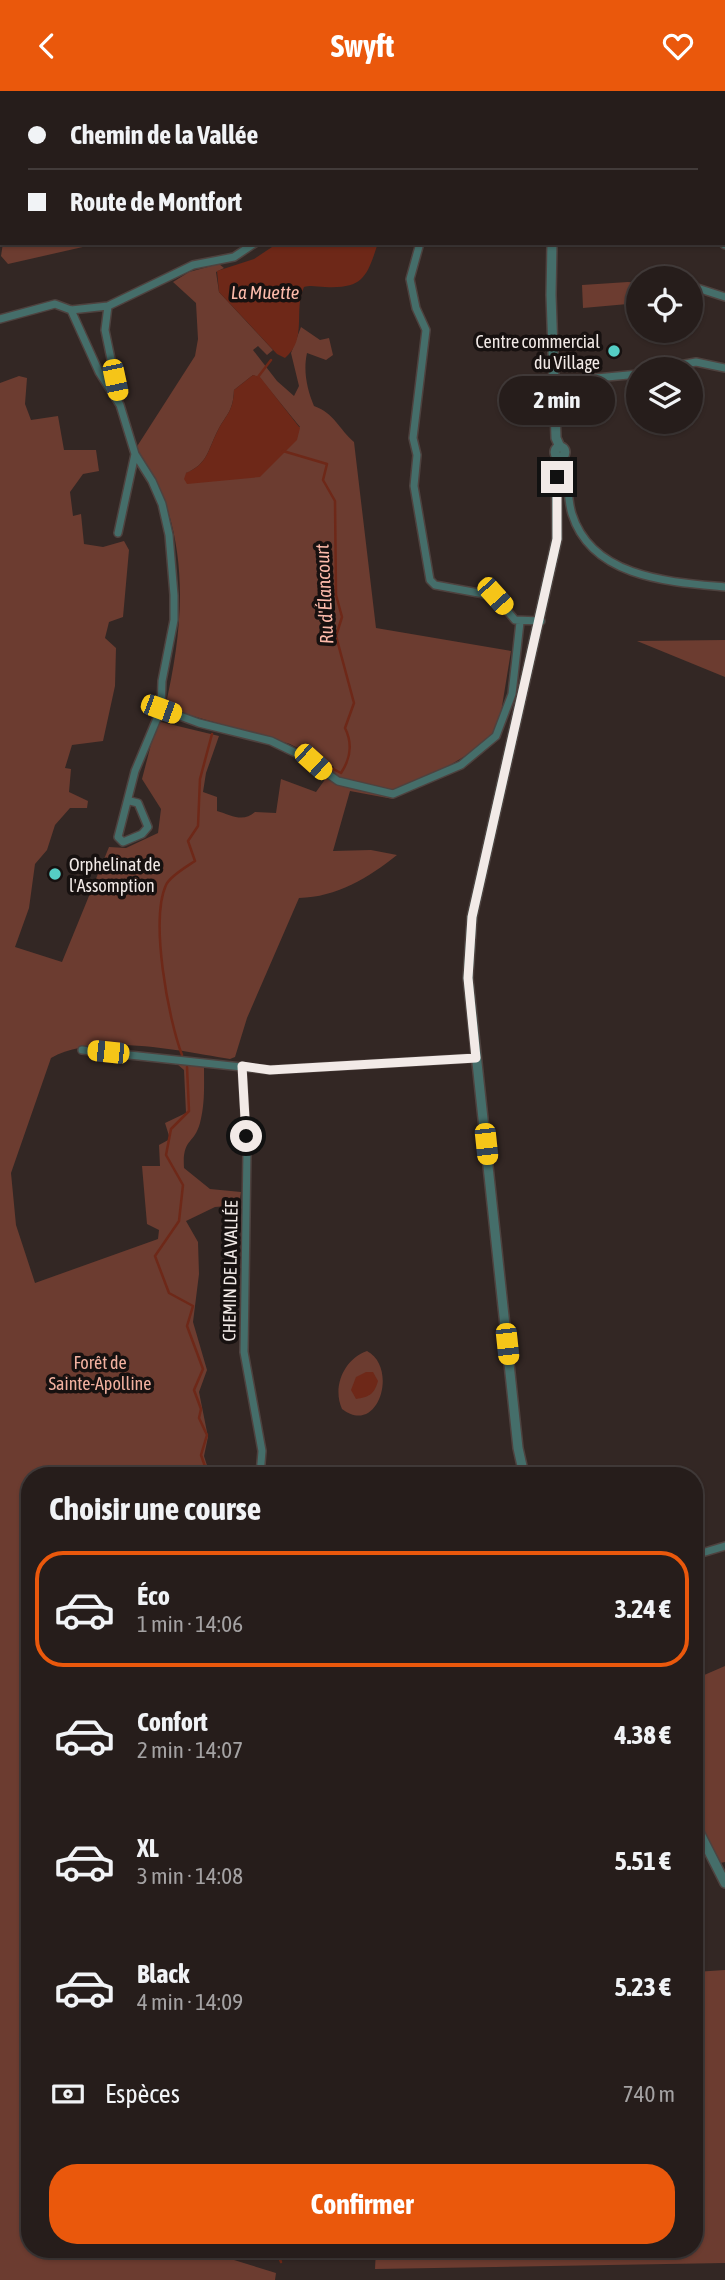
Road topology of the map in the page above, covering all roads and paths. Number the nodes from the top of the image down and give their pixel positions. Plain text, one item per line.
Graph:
1 (252, 245) edge
2 (419, 245) edge
3 (552, 245) edge
4 (703, 290) edge
5 (725, 297) edge
6 (108, 306) junction
7 (71, 310) junction
8 (0, 319) edge
9 (703, 363) edge
10 (725, 368) edge
11 (626, 375) edge
12 (554, 382) junction
13 (120, 405) junction
14 (560, 452) junction
15 (135, 454) junction
16 (118, 533) dead end
17 (725, 587) edge
18 (541, 621) junction
19 (520, 622) junction
20 (161, 709) junction
21 (130, 801) junction
22 (82, 1049) dead end
23 (476, 1058) junction
24 (242, 1066) junction
25 (261, 1467) edge
26 (522, 1467) edge
27 (725, 1546) edge
28 (703, 1553) edge
29 (703, 1839) edge
30 (725, 1883) edge

1 - 6 street
2 - 19 street
3 - 12 street
4 - 5 street
6 - 7 street
6 - 13 street
7 - 8 street
7 - 13 street
9 - 10 street
11 - 12 street
12 - 14 street
13 - 15 street
14 - 17 street
14 - 18 street
15 - 16 street
15 - 20 street
18 - 19 street
18 - 23 street
19 - 20 street
20 - 21 street
21 - 21 street
22 - 24 street
23 - 24 street
23 - 26 street
24 - 25 street, CHEMIN DE LA VALLÉE
27 - 28 street
29 - 30 street

